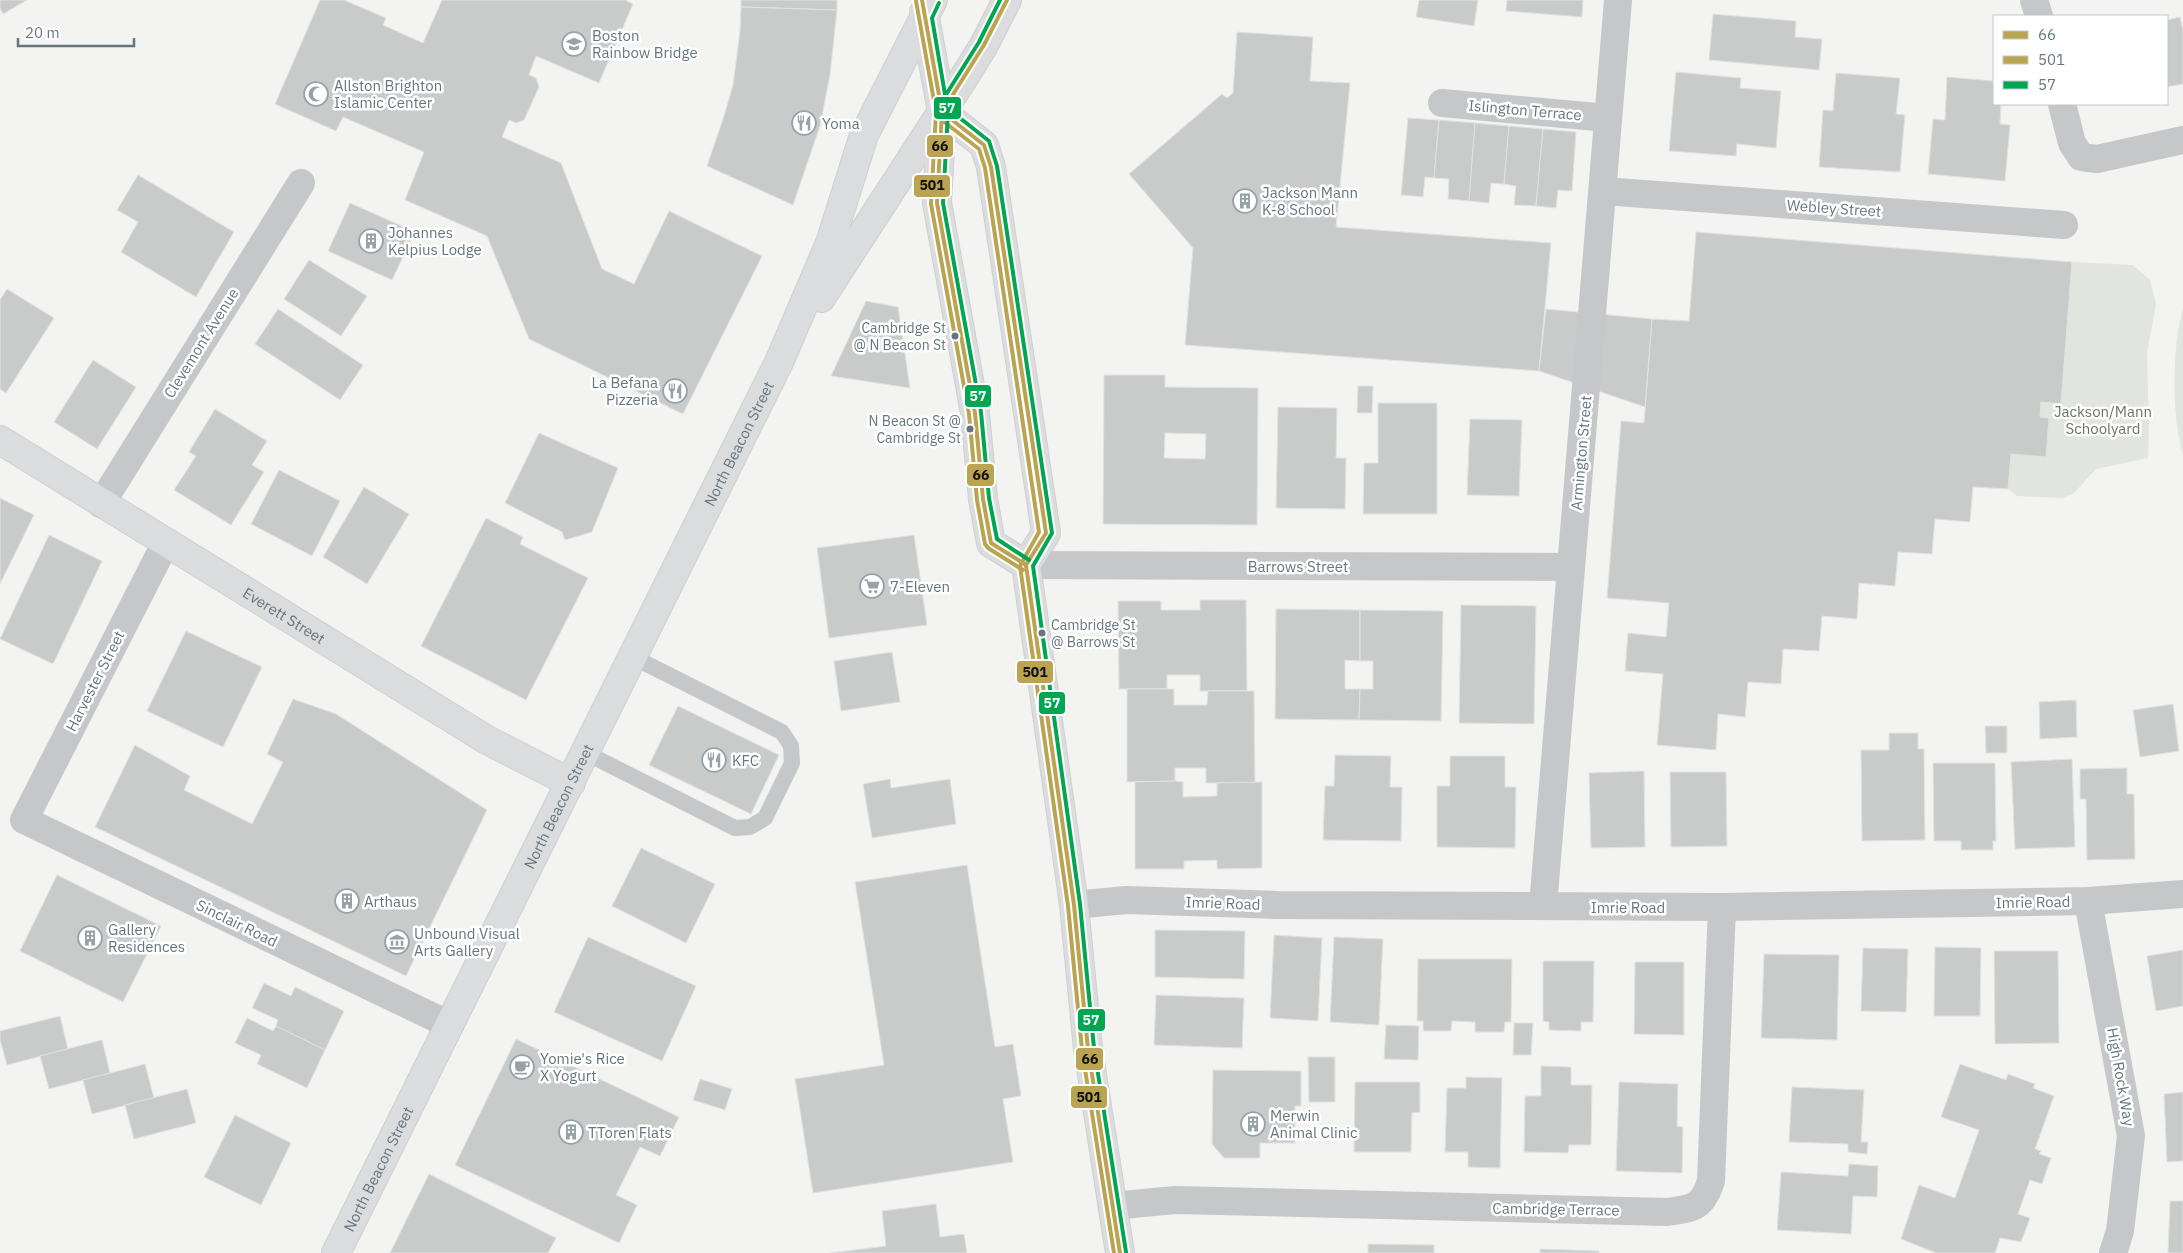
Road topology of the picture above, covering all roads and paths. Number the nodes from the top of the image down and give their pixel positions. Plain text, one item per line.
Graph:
1 (1007, 0) edge
2 (1618, 0) edge
3 (2034, 0) edge
4 (926, 5) edge
5 (2039, 15) edge
6 (1442, 103) dead end
7 (2062, 105) edge
8 (942, 112) junction
9 (1608, 118) junction
10 (2183, 140) edge
11 (300, 183) dead end
12 (1603, 191) junction
13 (2064, 225) dead end
14 (780, 360) junction
15 (0, 440) edge
16 (101, 504) junction
17 (166, 542) junction
18 (1026, 565) junction
19 (1571, 567) junction
20 (633, 657) junction
21 (586, 753) junction
22 (571, 783) junction
23 (24, 820) joint
24 (2183, 894) edge
25 (2088, 901) junction
26 (1074, 905) junction
27 (1543, 906) junction
28 (1722, 907) junction
29 (450, 1025) junction
30 (1112, 1206) junction
31 (336, 1253) edge
32 (1120, 1253) edge
33 (2113, 1253) edge

1 - 8 main road, North Beacon Street
2 - 9 street, Armington Street
3 - 5 street
4 - 8 main road
4 - 14 main road, North Beacon Street
6 - 9 street, Islington Terrace
7 - 10 street
8 - 14 main road, North Beacon Street
8 - 18 main road
8 - 18 main road
9 - 12 street, Armington Street
11 - 16 street, Clevemont Avenue
12 - 13 street, Webley Street
12 - 19 street, Armington Street
14 - 20 main road, North Beacon Street
15 - 16 main road, Everett Street
16 - 17 main road, Everett Street
17 - 22 main road, Everett Street
17 - 23 street, Harvester Street
18 - 19 street, Barrows Street
18 - 26 main road
19 - 27 street, Armington Street
20 - 21 main road, North Beacon Street
20 - 21 lane
21 - 22 main road, North Beacon Street
22 - 29 main road, North Beacon Street
23 - 29 street, Sinclair Road
24 - 25 street, Imrie Road
25 - 28 street, Imrie Road
25 - 33 street, High Rock Way
26 - 27 street, Imrie Road
26 - 30 main road
27 - 28 street, Imrie Road
28 - 30 street, Cambridge Terrace
29 - 31 main road, North Beacon Street
30 - 32 main road

